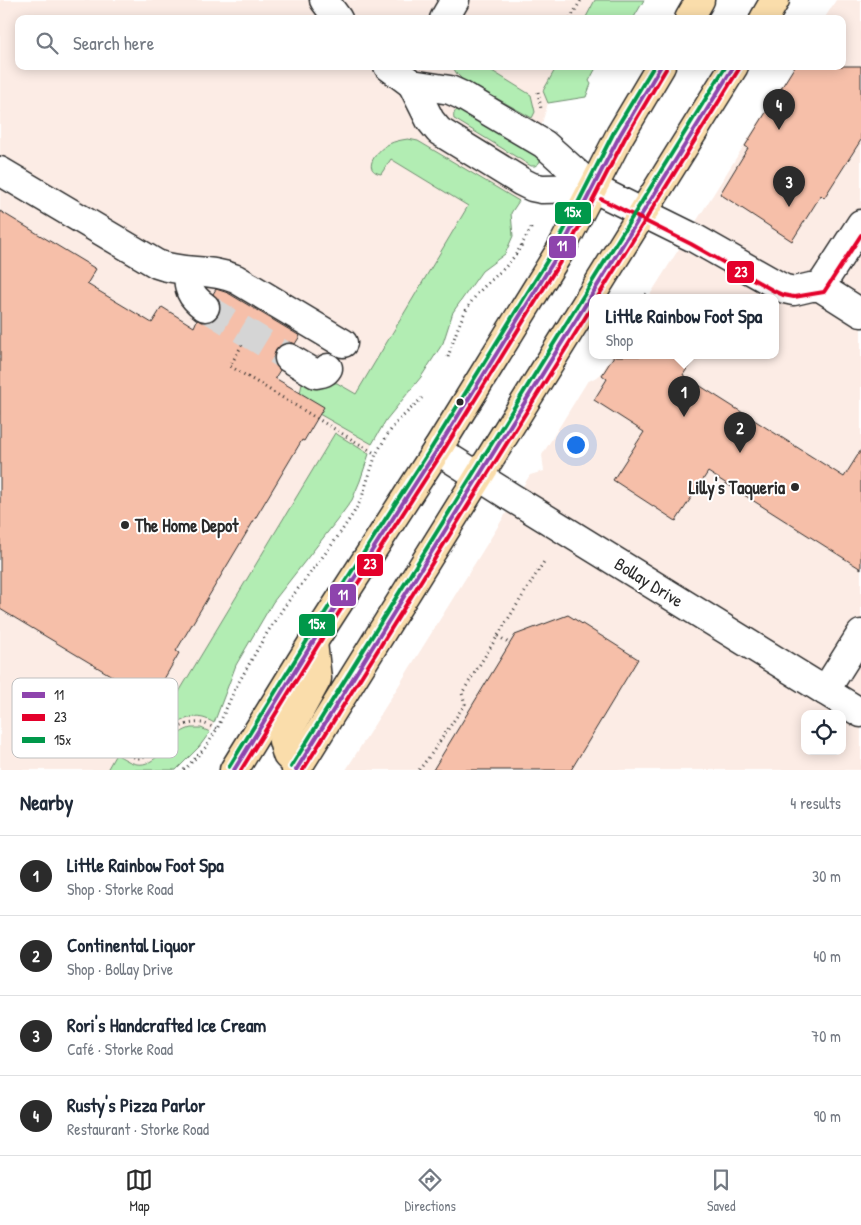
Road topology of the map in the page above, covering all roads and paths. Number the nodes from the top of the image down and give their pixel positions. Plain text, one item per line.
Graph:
1 (324, 0) edge
2 (455, 0) edge
3 (581, 0) edge
4 (700, 0) edge
5 (775, 0) edge
6 (335, 15) edge
7 (446, 15) edge
8 (572, 15) edge
9 (691, 15) edge
10 (766, 15) edge
11 (400, 70) edge
12 (659, 70) edge
13 (732, 70) edge
14 (416, 75) edge
15 (538, 92) dead end
16 (542, 114) dead end
17 (0, 171) edge
18 (593, 188) junction
19 (643, 212) junction
20 (861, 224) edge
21 (533, 225) dead end
22 (188, 271) junction
23 (820, 287) junction
24 (592, 294) edge
25 (589, 299) edge
26 (205, 307) tunnel mouth
27 (861, 313) edge
28 (343, 343) dead end
29 (242, 345) dead end
30 (448, 357) dead end
31 (289, 358) tunnel mouth
32 (328, 368) dead end
33 (422, 398) dead end
34 (438, 450) junction
35 (376, 454) junction
36 (479, 476) junction
37 (545, 560) dead end
38 (861, 634) edge
39 (498, 636) junction
40 (313, 642) junction
41 (510, 644) dead end
42 (825, 691) junction
43 (861, 713) edge
44 (178, 728) edge
45 (217, 729) junction
46 (297, 768) edge
47 (184, 770) edge
48 (234, 770) edge
49 (419, 770) edge

1 - 6 street
2 - 7 street
3 - 8 path
4 - 9 main road
5 - 10 main road
11 - 14 street
12 - 18 main road
13 - 19 main road
14 - 18 street
14 - 18 street
15 - 16 path
17 - 22 street
18 - 19 street
18 - 34 main road
19 - 23 street
19 - 24 main road
20 - 23 street
21 - 30 path
22 - 26 street
22 - 28 street
23 - 27 street
25 - 36 main road
29 - 35 path
31 - 32 street
33 - 35 path
34 - 36 street, Bollay Drive
34 - 40 main road
35 - 45 path
36 - 42 street, Bollay Drive
36 - 46 main road
37 - 39 path
38 - 42 street
39 - 41 path
39 - 49 path
40 - 46 main road
40 - 48 main road
42 - 43 street, Bollay Drive
44 - 45 path
45 - 47 path

